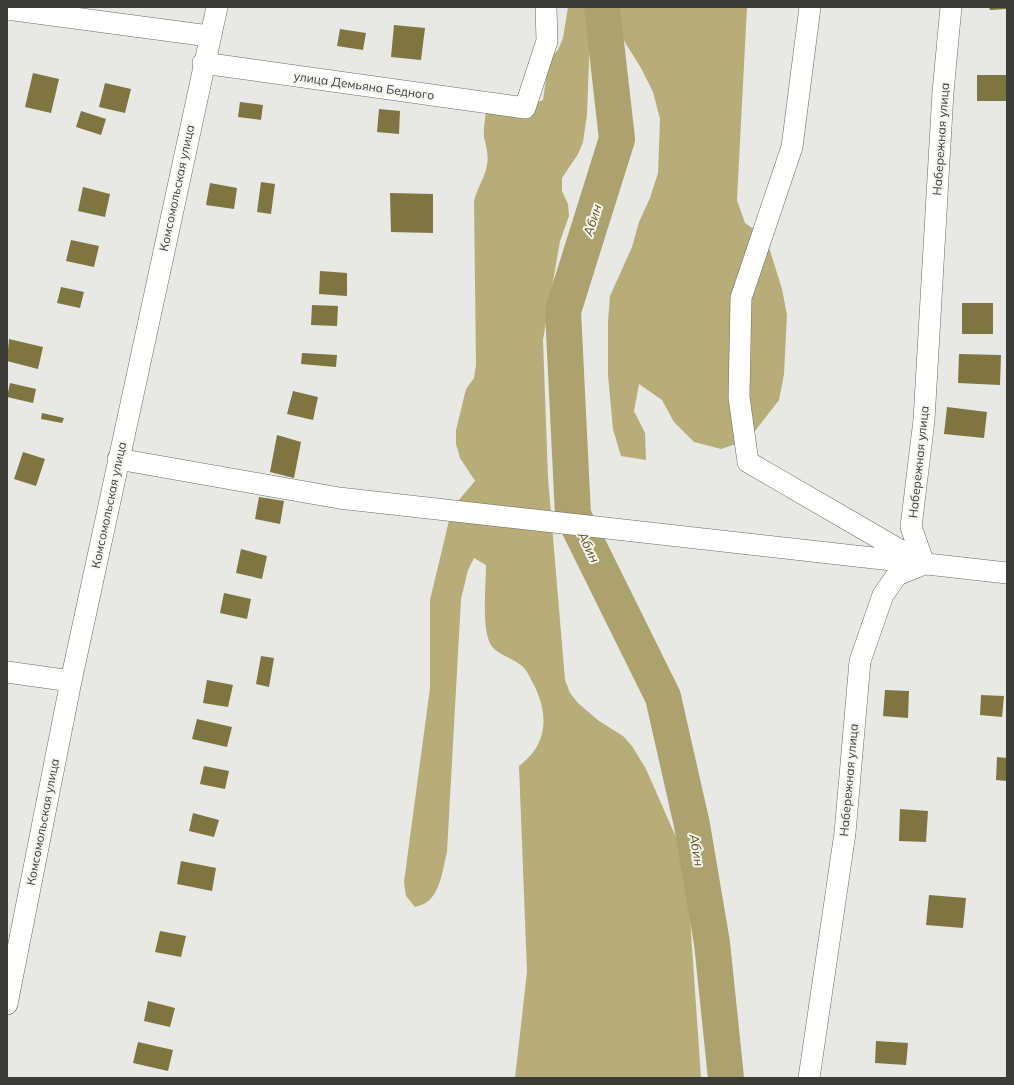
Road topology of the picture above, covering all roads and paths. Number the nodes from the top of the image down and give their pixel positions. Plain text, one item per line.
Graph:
1 (217, 7) edge
2 (546, 7) edge
3 (810, 7) edge
4 (951, 7) edge
5 (7, 8) edge
6 (209, 36) junction
7 (204, 63) junction
8 (118, 459) junction
9 (924, 564) junction
10 (1007, 573) edge
11 (7, 672) edge
12 (71, 681) junction
13 (7, 1004) edge
14 (809, 1078) edge

1 - 6 street, Комсомольская улица
2 - 7 street, улица Демьяна Бедного
3 - 9 street
4 - 9 street, Набережная улица
5 - 6 street
6 - 7 street, Комсомольская улица
7 - 8 street, Комсомольская улица
8 - 9 street
8 - 12 street, Комсомольская улица
9 - 10 street
9 - 14 street, Набережная улица
11 - 12 street
12 - 13 street, Комсомольская улица

